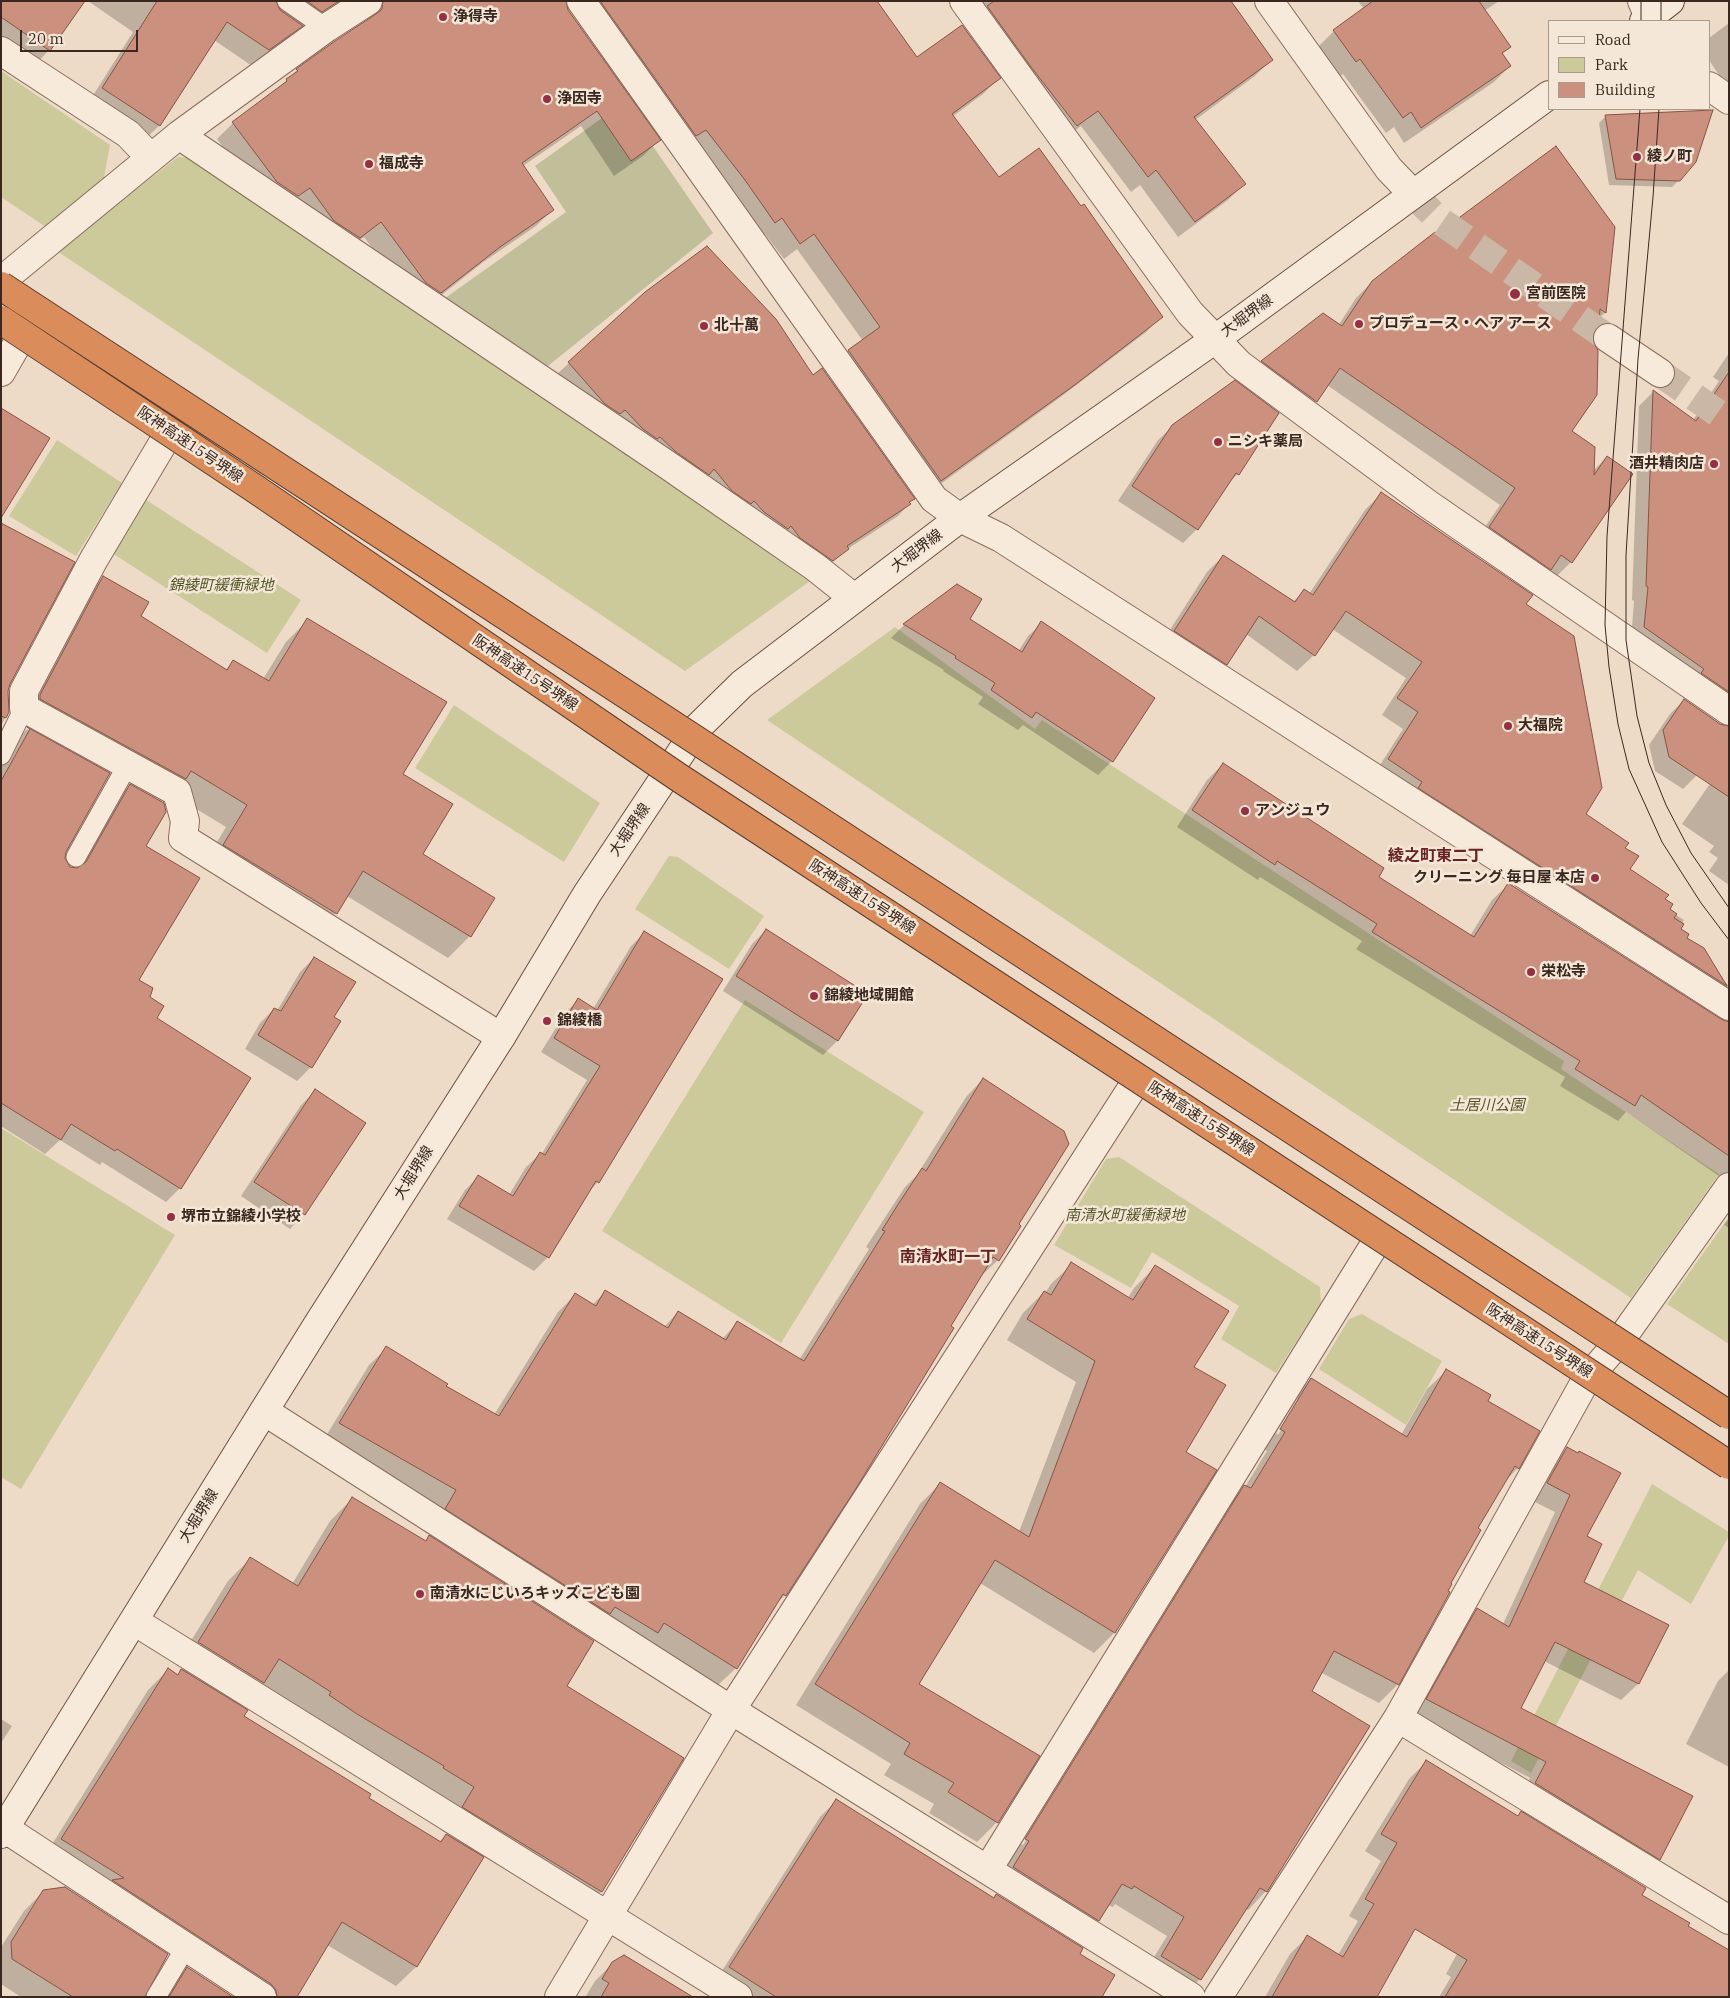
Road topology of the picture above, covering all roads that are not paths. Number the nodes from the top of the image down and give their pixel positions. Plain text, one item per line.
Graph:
1 (287, 1) edge
2 (368, 1) edge
3 (581, 1) edge
4 (964, 1) edge
5 (1269, 1) edge
6 (326, 28) junction
7 (1, 51) edge
8 (1710, 87) edge
9 (1548, 96) edge
10 (1729, 100) edge
11 (179, 135) junction
12 (150, 158) junction
13 (1412, 193) junction
14 (3, 279) edge
15 (1, 320) edge
16 (1608, 338) tunnel mouth
17 (1214, 340) junction
18 (9, 341) edge
19 (1, 372) edge
20 (1660, 374) tunnel mouth
21 (163, 443) junction
22 (960, 518) junction
23 (854, 598) junction
24 (24, 708) junction
25 (1729, 711) edge
26 (698, 727) junction
27 (1, 755) edge
28 (128, 766) junction
29 (664, 778) junction
30 (76, 857) dead end
31 (1729, 1006) edge
32 (501, 1037) junction
33 (1132, 1088) junction
34 (1729, 1187) edge
35 (1375, 1244) junction
36 (1622, 1338) junction
37 (1586, 1380) junction
38 (1729, 1407) edge
39 (264, 1411) junction
40 (1729, 1415) edge
41 (1729, 1464) edge
42 (1729, 1472) edge
43 (134, 1621) junction
44 (731, 1710) junction
45 (1398, 1718) junction
46 (2, 1829) edge
47 (988, 1869) junction
48 (609, 1916) junction
49 (1729, 1920) edge
50 (186, 1947) junction
51 (156, 1997) edge
52 (262, 1997) edge
53 (558, 1997) edge
54 (738, 1997) edge
55 (1191, 1997) edge
56 (1218, 1997) edge

1 - 6 lane
2 - 6 street
3 - 22 street
4 - 17 street
5 - 13 street
6 - 11 street
7 - 12 street
8 - 10 street
9 - 13 street, 大堀堺線
11 - 12 street
11 - 23 street
12 - 14 street
13 - 17 street, 大堀堺線
14 - 26 street
14 - 40 highway, 阪神高速15号堺線, bridge
15 - 41 highway, 阪神高速15号堺線, bridge
16 - 20 street
17 - 22 street, 大堀堺線
17 - 25 street
18 - 19 street
18 - 21 street
21 - 24 street
21 - 29 street
22 - 23 street, 大堀堺線
22 - 31 street
23 - 26 street, 大堀堺線
24 - 27 lane
24 - 28 street
26 - 29 street, 大堀堺線
26 - 36 street
28 - 30 lane
28 - 32 street
29 - 32 street, 大堀堺線
29 - 33 street
32 - 39 street, 大堀堺線
33 - 35 street
33 - 44 street
34 - 36 street
35 - 37 street
35 - 47 street
36 - 37 street
36 - 38 street
37 - 42 street
37 - 45 street
39 - 43 street, 大堀堺線
39 - 44 street
43 - 46 street, 大堀堺線
43 - 48 street
44 - 47 street
44 - 48 street
45 - 49 street
45 - 56 street
46 - 50 street
47 - 55 street
48 - 53 street
48 - 54 street
50 - 51 lane
50 - 52 street

